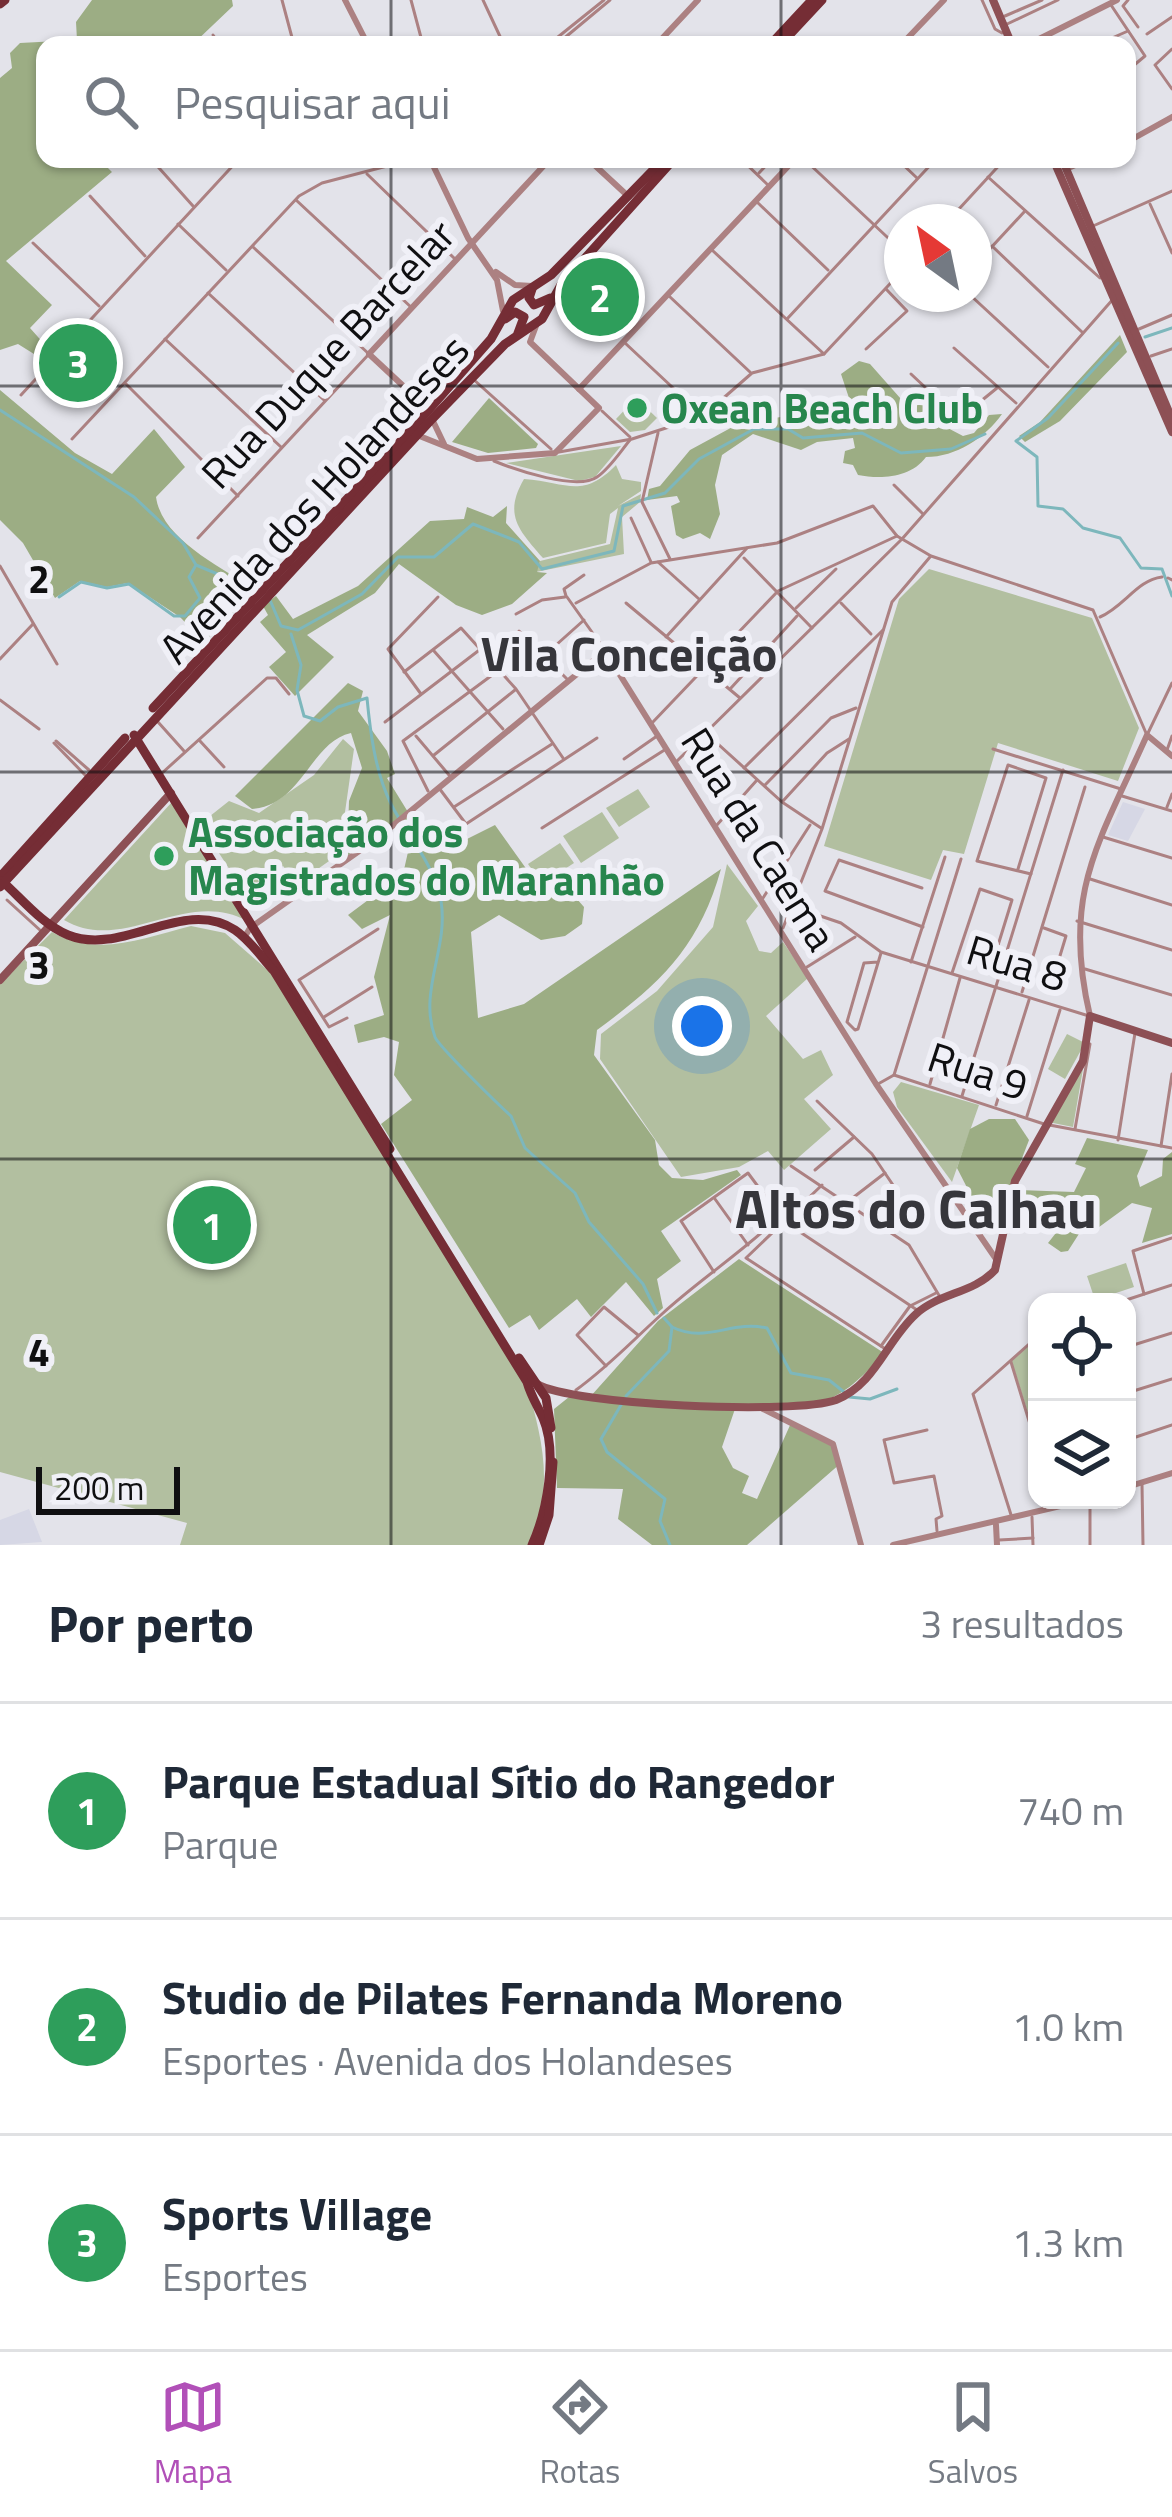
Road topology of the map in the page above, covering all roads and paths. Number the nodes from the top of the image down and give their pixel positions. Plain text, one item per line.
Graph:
1 (282, 0) edge
2 (345, 0) edge
3 (411, 0) edge
4 (484, 0) edge
5 (586, 0) edge
6 (607, 0) edge
7 (698, 0) edge
8 (812, 0) edge
9 (822, 0) edge
10 (944, 0) edge
11 (982, 0) edge
12 (992, 0) edge
13 (1042, 0) edge
14 (1058, 0) edge
15 (1128, 0) edge
16 (1110, 3) edge
17 (595, 12) junction
18 (1172, 17) edge
19 (1004, 25) junction
20 (1138, 28) dead end
21 (1129, 31) junction
22 (1147, 34) dead end
23 (292, 36) edge
24 (363, 36) edge
25 (421, 36) edge
26 (500, 36) edge
27 (561, 36) edge
28 (567, 36) edge
29 (664, 36) edge
30 (778, 36) edge
31 (788, 36) edge
32 (910, 36) edge
33 (1008, 36) edge
34 (1045, 36) edge
35 (1118, 36) edge
36 (1132, 36) edge
37 (1172, 49) edge
38 (1172, 89) edge
39 (1172, 117) edge
40 (1136, 137) edge
41 (160, 168) edge
42 (230, 168) edge
43 (380, 168) edge
44 (434, 168) edge
45 (542, 168) edge
46 (598, 168) edge
47 (656, 168) edge
48 (666, 168) edge
49 (751, 168) edge
50 (764, 168) edge
51 (786, 168) edge
52 (814, 168) edge
53 (907, 168) edge
54 (927, 168) edge
55 (996, 168) edge
56 (1062, 168) edge
57 (1063, 168) edge
58 (365, 172) junction
59 (758, 175) junction
60 (988, 177) junction
61 (918, 178) junction
62 (769, 186) junction
63 (1172, 191) edge
64 (90, 196) dead end
65 (629, 197) junction
66 (295, 199) junction
67 (755, 201) junction
68 (1149, 202) junction
69 (963, 204) edge
70 (194, 207) junction
71 (1026, 210) junction
72 (112, 221) junction
73 (178, 224) junction
74 (874, 225) junction
75 (106, 227) dead end
76 (1091, 227) junction
77 (884, 234) edge
78 (33, 242) dead end
79 (472, 244) junction
80 (252, 245) junction
81 (992, 246) joint
82 (710, 249) junction
83 (1172, 253) edge
84 (147, 258) junction
85 (456, 261) junction
86 (488, 266) junction
87 (228, 272) junction
88 (831, 272) junction
89 (554, 273) junction
90 (535, 285) junction
91 (561, 285) junction
92 (884, 291) edge
93 (208, 292) junction
94 (1113, 292) junction
95 (668, 295) junction
96 (101, 308) junction
97 (412, 308) junction
98 (906, 312) edge
99 (988, 312) edge
100 (1172, 315) edge
101 (503, 316) junction
102 (542, 319) junction
103 (787, 320) junction
104 (1137, 329) junction
105 (1082, 332) junction
106 (165, 339) junction
107 (624, 342) junction
108 (488, 343) junction
109 (505, 344) junction
110 (954, 348) dead end
111 (866, 349) dead end
112 (1172, 349) edge
113 (369, 354) junction
114 (824, 354) junction
115 (1141, 360) junction
116 (1049, 368) junction
117 (752, 374) junction
118 (911, 374) dead end
119 (472, 378) junction
120 (125, 382) junction
121 (998, 388) junction
122 (579, 389) junction
123 (21, 395) dead end
124 (326, 401) junction
125 (1017, 405) junction
126 (599, 408) junction
127 (430, 414) junction
128 (703, 416) junction
129 (1172, 418) edge
130 (658, 431) junction
131 (1172, 432) edge
132 (417, 435) junction
133 (632, 439) junction
134 (72, 440) dead end
135 (282, 448) junction
136 (451, 450) junction
137 (555, 453) junction
138 (490, 460) junction
139 (894, 485) dead end
140 (238, 496) junction
141 (924, 516) junction
142 (631, 518) dead end
143 (198, 538) dead end
144 (899, 538) junction
145 (748, 547) junction
146 (742, 556) junction
147 (931, 556) junction
148 (670, 560) junction
149 (658, 562) junction
150 (651, 563) junction
151 (837, 568) junction
152 (1, 570) edge
153 (584, 575) dead end
154 (1167, 578) edge
155 (269, 588) junction
156 (778, 591) junction
157 (567, 597) junction
158 (438, 598) dead end
159 (258, 599) junction
160 (700, 600) junction
161 (576, 603) junction
162 (626, 603) dead end
163 (841, 603) junction
164 (797, 612) junction
165 (516, 614) dead end
166 (1098, 618) junction
167 (585, 619) junction
168 (34, 622) junction
169 (814, 629) junction
170 (883, 630) junction
171 (519, 631) dead end
172 (873, 635) junction
173 (666, 638) junction
174 (483, 647) junction
175 (433, 650) junction
176 (605, 651) junction
177 (544, 655) junction
178 (0, 658) edge
179 (57, 664) dead end
180 (500, 669) junction
181 (703, 669) junction
182 (451, 671) junction
183 (404, 672) junction
184 (568, 681) junction
185 (1172, 683) edge
186 (516, 689) junction
187 (729, 690) junction
188 (470, 691) junction
189 (289, 694) dead end
190 (421, 694) junction
191 (741, 699) junction
192 (0, 700) edge
193 (858, 708) junction
194 (489, 710) junction
195 (532, 711) junction
196 (153, 717) junction
197 (385, 722) dead end
198 (650, 724) junction
199 (39, 729) dead end
200 (506, 733) junction
201 (706, 733) junction
202 (414, 734) junction
203 (132, 735) junction
204 (657, 735) junction
205 (1147, 735) junction
206 (1172, 736) edge
207 (597, 737) dead end
208 (849, 739) junction
209 (198, 740) junction
210 (553, 743) junction
211 (666, 749) junction
212 (993, 749) dead end
213 (185, 752) junction
214 (1169, 754) edge
215 (434, 755) junction
216 (563, 758) junction
217 (624, 759) dead end
218 (674, 763) junction
219 (224, 767) dead end
220 (744, 768) junction
221 (1063, 770) junction
222 (160, 776) junction
223 (450, 776) junction
224 (92, 777) junction
225 (757, 780) junction
226 (438, 787) junction
227 (764, 787) junction
228 (1085, 787) dead end
229 (1121, 792) junction
230 (171, 793) junction
231 (430, 794) junction
232 (1172, 794) edge
233 (782, 802) junction
234 (452, 809) junction
235 (1169, 810) edge
236 (811, 823) junction
237 (715, 827) junction
238 (542, 828) dead end
239 (822, 829) junction
240 (1102, 837) junction
241 (945, 857) dead end
242 (1172, 858) edge
243 (17, 859) junction
244 (961, 859) dead end
245 (0, 862) edge
246 (1018, 869) junction
247 (1030, 874) junction
248 (1085, 877) junction
249 (937, 881) junction
250 (1, 882) edge
251 (952, 886) junction
252 (922, 888) dead end
253 (762, 899) junction
254 (8, 900) dead end
255 (1172, 905) edge
256 (794, 907) junction
257 (1077, 921) junction
258 (253, 925) junction
259 (923, 927) junction
260 (1042, 928) junction
261 (48, 929) junction
262 (378, 929) dead end
263 (782, 930) junction
264 (856, 937) junction
265 (244, 938) junction
266 (1172, 950) edge
267 (881, 952) junction
268 (878, 962) junction
269 (911, 962) junction
270 (926, 967) junction
271 (806, 968) junction
272 (991, 968) dead end
273 (1085, 969) junction
274 (952, 975) junction
275 (961, 978) junction
276 (0, 980) edge
277 (372, 987) dead end
278 (995, 988) junction
279 (1049, 992) dead end
280 (1172, 995) edge
281 (1021, 996) junction
282 (1030, 998) junction
283 (307, 1002) junction
284 (1061, 1008) junction
285 (1090, 1016) junction
286 (322, 1018) junction
287 (346, 1018) dead end
288 (1135, 1031) junction
289 (1172, 1043) edge
290 (1090, 1044) junction
291 (1172, 1074) edge
292 (892, 1078) junction
293 (876, 1084) junction
294 (929, 1086) junction
295 (962, 1096) junction
296 (817, 1101) dead end
297 (888, 1102) junction
298 (996, 1107) junction
299 (1026, 1117) junction
300 (1044, 1124) junction
301 (1074, 1131) junction
302 (854, 1136) junction
303 (1118, 1140) junction
304 (1161, 1148) junction
305 (1172, 1148) edge
306 (791, 1166) dead end
307 (814, 1170) dead end
308 (886, 1173) junction
309 (822, 1185) junction
310 (893, 1185) dead end
311 (714, 1197) junction
312 (850, 1200) junction
313 (782, 1219) junction
314 (1172, 1238) edge
315 (749, 1246) junction
316 (998, 1262) junction
317 (714, 1272) junction
318 (1172, 1285) edge
319 (1144, 1294) junction
320 (940, 1295) junction
321 (1136, 1297) edge
322 (917, 1312) junction
323 (1172, 1333) edge
324 (639, 1336) junction
325 (1028, 1345) edge
326 (1136, 1345) edge
327 (885, 1348) junction
328 (1010, 1360) junction
329 (609, 1369) junction
330 (1172, 1378) edge
331 (588, 1381) junction
332 (539, 1387) junction
333 (1136, 1390) edge
334 (568, 1393) junction
335 (587, 1394) junction
336 (531, 1396) junction
337 (549, 1407) junction
338 (1028, 1407) edge
339 (779, 1410) junction
340 (1172, 1426) edge
341 (927, 1430) dead end
342 (1136, 1437) edge
343 (1172, 1473) edge
344 (1142, 1483) junction
345 (1136, 1485) edge
346 (1058, 1509) edge
347 (1088, 1509) edge
348 (1055, 1510) joint
349 (1032, 1515) junction
350 (1013, 1520) junction
351 (945, 1523) dead end
352 (996, 1523) junction
353 (949, 1533) junction
354 (938, 1535) junction
355 (1033, 1542) edge
356 (997, 1543) edge
357 (536, 1545) edge
358 (861, 1545) edge
359 (892, 1545) edge
360 (1090, 1545) edge
361 (1143, 1545) edge

1 - 23 street
2 - 24 street
3 - 25 street
4 - 26 street
5 - 17 street
6 - 17 street
7 - 29 street
8 - 30 main road
9 - 31 main road
10 - 32 street
11 - 19 street
12 - 19 main road
13 - 19 street
14 - 19 street
15 - 20 street
16 - 21 street
16 - 34 street
17 - 27 street
17 - 28 street
18 - 22 street
19 - 33 main road
21 - 35 street
21 - 36 street
37 - 38 street
39 - 40 street
41 - 70 street
42 - 70 street
43 - 58 street
44 - 79 street
45 - 79 street, Rua Duque Barcelar
46 - 65 street
47 - 65 main road, Avenida dos Holandeses
48 - 91 main road, Avenida dos Holandeses
49 - 59 street
50 - 59 street
51 - 62 street
52 - 74 street
53 - 61 street
54 - 61 street
55 - 60 street
56 - 94 main road
57 - 76 main road
58 - 66 street
58 - 85 street
59 - 62 street
60 - 69 street
60 - 71 street
61 - 74 street
62 - 67 street
63 - 68 street
64 - 72 street
65 - 89 main road, Avenida dos Holandeses
66 - 80 street
66 - 97 street
67 - 82 street
67 - 88 street
68 - 76 street
68 - 83 street
70 - 73 street
71 - 81 street
71 - 94 street
72 - 75 street
72 - 84 street
73 - 84 street
73 - 87 street
74 - 77 street
74 - 88 street
76 - 104 main road
78 - 96 street
79 - 85 street, Rua Duque Barcelar
79 - 86 street
80 - 87 street
80 - 113 street
81 - 105 street
82 - 95 street
82 - 103 street
84 - 96 street
85 - 97 street, Rua Duque Barcelar
86 - 90 street
86 - 101 street
87 - 93 street
88 - 103 street
89 - 90 main road, Avenida dos Holandeses
89 - 91 main road
90 - 101 main road, Avenida dos Holandeses
91 - 102 main road, Avenida dos Holandeses
92 - 114 street
93 - 106 street
93 - 124 street
94 - 105 street
94 - 115 main road
95 - 107 street
95 - 117 street
96 - 123 street
97 - 113 street, Rua Duque Barcelar
98 - 111 street
99 - 116 street
100 - 104 street
101 - 108 main road, Avenida dos Holandeses
102 - 109 main road, Avenida dos Holandeses
102 - 122 street
103 - 114 street
104 - 115 main road
105 - 116 street
106 - 120 street
106 - 135 street
107 - 122 street
107 - 128 street
108 - 109 main road
108 - 127 main road, Avenida dos Holandeses
109 - 119 main road, Avenida dos Holandeses
110 - 121 street
112 - 115 street
113 - 124 street, Rua Duque Barcelar
113 - 127 street
114 - 117 street
115 - 129 main road
115 - 131 main road
116 - 125 street
117 - 128 street
118 - 121 street
119 - 127 main road, Avenida dos Holandeses
119 - 137 street
120 - 134 street
120 - 140 street
121 - 125 street
122 - 126 street
124 - 135 street, Rua Duque Barcelar
125 - 141 street
126 - 133 street
126 - 137 street
127 - 132 main road, Avenida dos Holandeses
127 - 136 street
127 - 155 main road, Avenida dos Holandeses
128 - 130 street
130 - 133 street
130 - 148 street
132 - 136 street
132 - 155 main road, Avenida dos Holandeses
133 - 137 street
133 - 138 street
135 - 140 street, Rua Duque Barcelar
136 - 138 street
137 - 138 street
139 - 141 street
140 - 143 street, Rua Duque Barcelar
141 - 144 street
142 - 150 street
144 - 145 street
144 - 147 street
144 - 151 street
144 - 163 street
145 - 146 street
145 - 148 street
146 - 156 street
146 - 160 street
147 - 166 street
147 - 170 street
148 - 149 street
149 - 150 street
149 - 160 street
150 - 161 street
151 - 156 street
151 - 164 street
152 - 168 street
153 - 157 street
154 - 166 street
155 - 159 main road, Avenida dos Holandeses
156 - 164 street
156 - 181 street
157 - 161 street, Rua da Caema
157 - 165 street
158 - 183 street
159 - 196 main road, Avenida dos Holandeses
159 - 203 main road, Avenida dos Holandeses
160 - 173 street
161 - 167 street, Rua da Caema
162 - 173 street
163 - 169 street
163 - 172 street
164 - 169 street
164 - 187 street
166 - 205 street
167 - 176 street, Rua da Caema
167 - 177 street
168 - 178 street
168 - 179 street
169 - 191 street
170 - 172 street
170 - 193 street
171 - 177 street
172 - 220 street
173 - 181 street
174 - 175 street
174 - 180 street
174 - 182 street
175 - 182 street
175 - 183 street
176 - 184 street
176 - 198 street, Rua da Caema
177 - 184 street
180 - 186 street
180 - 188 street
181 - 187 street
181 - 198 street
182 - 188 street
182 - 190 street
183 - 190 street
184 - 195 street
185 - 205 street
186 - 194 street
186 - 195 street
187 - 191 street
188 - 194 street
188 - 202 street
189 - 209 street
190 - 197 street
191 - 201 street
192 - 199 street
193 - 208 street
193 - 227 street
194 - 200 street
194 - 215 street
195 - 200 street
195 - 210 street
196 - 203 main road, Avenida dos Holandeses
196 - 213 street
198 - 204 street, Rua da Caema
200 - 223 street
201 - 218 street
201 - 220 street
202 - 215 street
202 - 231 street
203 - 222 main road
203 - 224 main road, Avenida dos Holandeses
203 - 250 main road, Avenida dos Holandeses
204 - 211 street, Rua da Caema
204 - 217 street
205 - 214 street
205 - 229 street
206 - 214 street
207 - 216 street
208 - 233 street
208 - 239 street
209 - 213 street
209 - 219 street
210 - 216 street
210 - 234 street
211 - 218 street, Rua da Caema
211 - 238 street
212 - 221 street
213 - 222 street
215 - 223 street
216 - 234 street
218 - 237 street, Rua da Caema
220 - 225 street
221 - 229 street
221 - 247 street
222 - 230 main road
223 - 226 street
224 - 224 street
224 - 243 main road, Avenida dos Holandeses
225 - 227 street
225 - 237 street
226 - 231 street
226 - 234 street
227 - 233 street
228 - 260 street
229 - 235 street
229 - 240 street
230 - 258 main road
230 - 261 main road
231 - 258 street
232 - 235 street
233 - 236 street
236 - 239 street
236 - 253 street
237 - 253 street, Rua da Caema
239 - 256 street
240 - 242 street
240 - 248 street
241 - 249 street
243 - 245 main road
243 - 250 main road, Avenida dos Holandeses
244 - 251 street
246 - 246 street
246 - 247 street
247 - 278 street
248 - 255 street
248 - 257 street
249 - 251 street
249 - 259 street
250 - 261 main road
251 - 270 street
252 - 259 street
253 - 263 street, Rua da Caema
254 - 261 street
256 - 263 street
256 - 264 street, Rua 8
257 - 266 street
257 - 273 street
258 - 265 street
258 - 283 main road
259 - 269 street
260 - 279 street
260 - 281 street
261 - 265 main road
261 - 276 main road
262 - 283 street
263 - 271 street, Rua da Caema
264 - 267 street, Rua 8
264 - 271 street
265 - 336 main road
267 - 268 street
267 - 269 street, Rua 8
268 - 268 street
269 - 270 street, Rua 8
270 - 274 street, Rua 8
270 - 292 street
271 - 293 street, Rua da Caema
272 - 274 street
273 - 280 street
273 - 285 street
274 - 275 street, Rua 8
275 - 278 street, Rua 8
275 - 294 street
277 - 286 street
278 - 281 street, Rua 8
278 - 295 street
281 - 282 street, Rua 8
282 - 284 street, Rua 8
282 - 298 street
283 - 286 street
283 - 332 main road
284 - 285 street, Rua 8
284 - 299 street
285 - 288 main road
285 - 290 main road
286 - 287 street
288 - 289 main road
288 - 303 street
290 - 300 main road
290 - 301 street
291 - 304 street
292 - 293 street
292 - 294 street, Rua 9
292 - 297 street
293 - 297 street, Rua da Caema
294 - 295 street, Rua 9
295 - 298 street, Rua 9
296 - 302 street
297 - 316 street, Rua da Caema
298 - 299 street, Rua 9
299 - 300 street, Rua 9
300 - 301 street, Rua 9
300 - 316 main road
301 - 303 street, Rua 9
302 - 307 street
302 - 308 street
303 - 304 street, Rua 9
304 - 305 street, Rua 9
306 - 309 street
308 - 310 street
308 - 312 street
309 - 312 street
309 - 313 street
311 - 313 street
311 - 315 street
311 - 317 street
312 - 320 street
313 - 315 street
313 - 322 street
313 - 327 street
314 - 319 street
315 - 317 street
316 - 320 main road
317 - 324 street
318 - 319 street
319 - 321 street
320 - 322 main road
322 - 327 main road
323 - 326 street
324 - 329 street
324 - 329 street
325 - 328 street
327 - 339 main road
328 - 338 street
328 - 350 street
329 - 331 street
330 - 333 street
331 - 334 street
331 - 335 street
332 - 334 main road
332 - 336 main road
332 - 337 main road
334 - 335 main road
334 - 337 main road
335 - 339 main road
336 - 357 main road
337 - 357 main road
339 - 358 street
340 - 342 street
341 - 354 street
343 - 344 street
344 - 345 street
344 - 361 street
346 - 348 street
347 - 360 street
348 - 349 street
349 - 350 street
349 - 355 street
350 - 352 street
351 - 353 street
352 - 353 street
352 - 356 street
353 - 354 street
354 - 359 street
355 - 356 street

